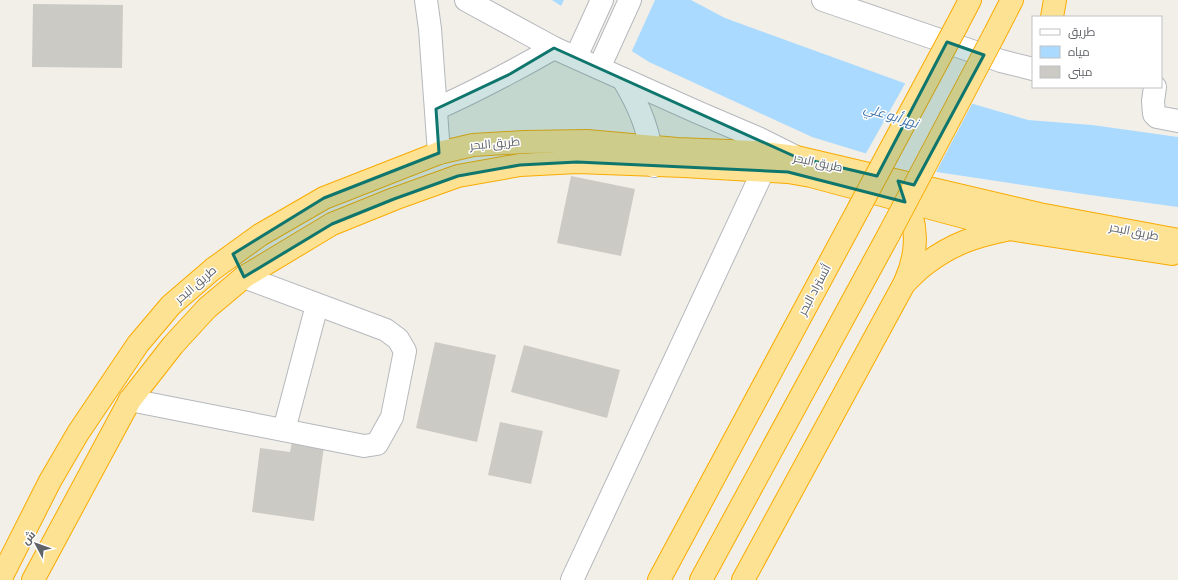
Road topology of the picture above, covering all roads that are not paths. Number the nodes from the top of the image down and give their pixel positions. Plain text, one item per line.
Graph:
1 (426, 0) edge
2 (466, 0) edge
3 (602, 0) edge
4 (630, 0) edge
5 (823, 0) edge
6 (970, 0) edge
7 (1012, 0) edge
8 (1054, 0) edge
9 (1052, 16) edge
10 (554, 48) junction
11 (579, 50) junction
12 (603, 59) junction
13 (1032, 69) edge
14 (623, 79) junction
15 (1155, 88) edge
16 (436, 109) junction
17 (1178, 121) edge
18 (439, 152) junction
19 (653, 156) junction
20 (796, 157) junction
21 (763, 171) junction
22 (811, 176) junction
23 (896, 181) junction
24 (908, 203) junction
25 (1009, 229) junction
26 (1178, 240) edge
27 (232, 254) junction
28 (1178, 254) edge
29 (244, 277) junction
30 (904, 284) junction
31 (317, 305) junction
32 (130, 400) junction
33 (284, 430) junction
34 (0, 580) edge
35 (33, 580) edge
36 (572, 580) edge
37 (659, 580) edge
38 (701, 580) edge
39 (743, 580) edge

1 - 16 street
2 - 10 street
3 - 11 street
4 - 12 street
5 - 13 street
6 - 37 highway, أتستراد البحر, bridge
7 - 38 highway, bridge
8 - 9 highway
10 - 11 street
10 - 16 street
11 - 12 street
12 - 14 street
14 - 19 street
14 - 20 street
15 - 17 street
16 - 18 street
18 - 19 highway, طريق البحر
18 - 27 highway, طريق البحر
19 - 20 highway, طريق البحر
19 - 21 highway, طريق البحر
19 - 29 highway, طريق البحر
20 - 22 street
20 - 23 highway, طريق البحر
21 - 22 highway, طريق البحر
21 - 36 street
22 - 24 highway, طريق البحر
23 - 24 highway
23 - 26 highway, طريق البحر
24 - 25 highway, طريق البحر
24 - 30 highway
25 - 28 highway, طريق البحر
25 - 30 highway
27 - 29 highway
27 - 34 highway, طريق البحر
29 - 31 street
29 - 32 highway, طريق البحر
30 - 39 highway
31 - 33 street
31 - 33 street
32 - 33 street
32 - 35 highway, طريق البحر

